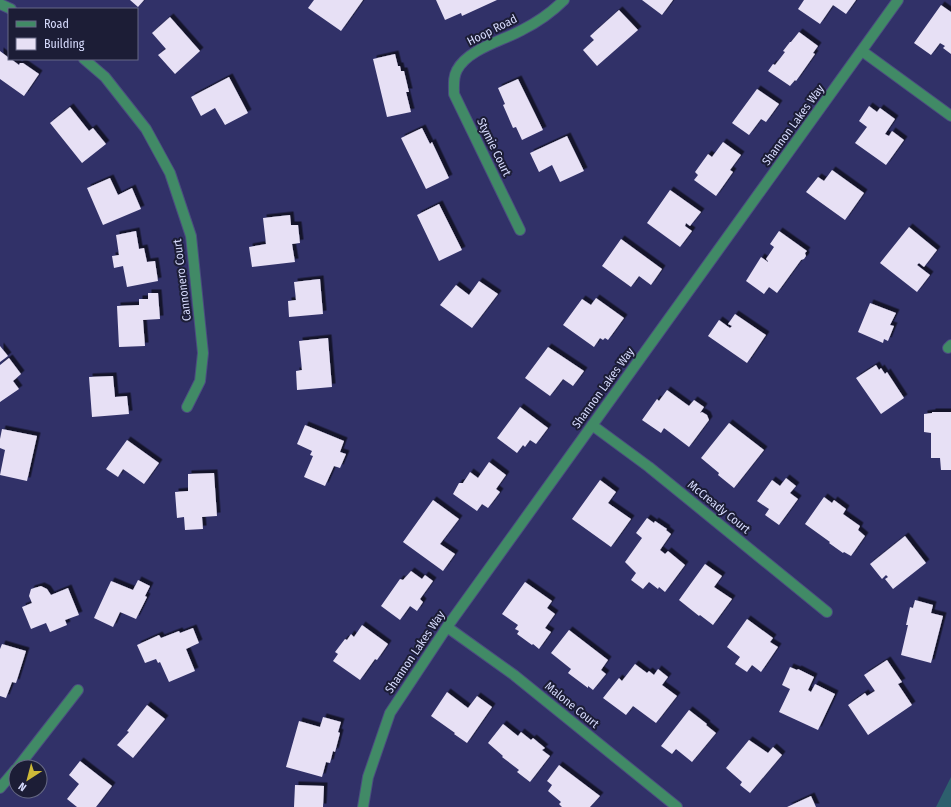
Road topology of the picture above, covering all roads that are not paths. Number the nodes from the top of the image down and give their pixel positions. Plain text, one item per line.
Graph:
1 (564, 0) edge
2 (898, 0) edge
3 (862, 51) junction
4 (85, 60) edge
5 (456, 73) joint
6 (951, 116) edge
7 (520, 230) dead end
8 (186, 407) dead end
9 (592, 426) junction
10 (828, 612) dead end
11 (447, 627) junction
12 (78, 690) dead end
13 (24, 759) edge
14 (8, 779) edge
15 (0, 788) edge
16 (363, 807) edge
17 (677, 807) edge

1 - 5 street, Hoop Road
2 - 3 street, Shannon Lakes Way
3 - 6 street
3 - 9 street, Shannon Lakes Way
4 - 8 street, Cannonero Court
5 - 7 street, Stymie Court
9 - 10 street, McCready Court
9 - 11 street, Shannon Lakes Way
11 - 16 street, Shannon Lakes Way
11 - 17 street, Malone Court
12 - 13 street
14 - 15 street

